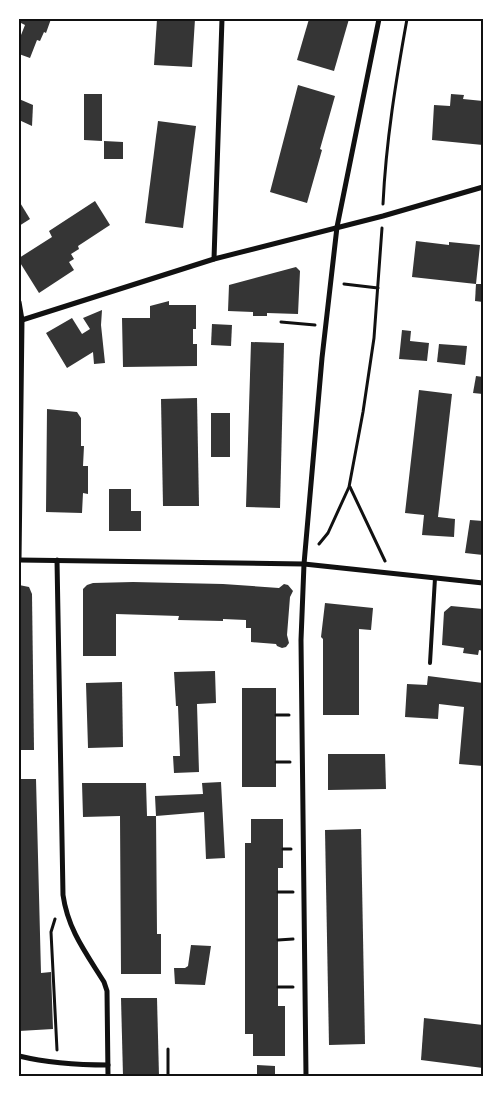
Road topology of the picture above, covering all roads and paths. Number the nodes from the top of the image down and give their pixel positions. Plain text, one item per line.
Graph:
1 (222, 19) edge
2 (379, 19) edge
3 (407, 19) edge
4 (483, 187) edge
5 (383, 216) junction
6 (337, 227) junction
7 (214, 259) junction
8 (330, 282) junction
9 (378, 288) junction
10 (19, 302) edge
11 (22, 320) junction
12 (280, 322) dead end
13 (325, 326) junction
14 (350, 487) junction
15 (19, 560) edge
16 (57, 560) junction
17 (304, 564) junction
18 (391, 573) junction
19 (435, 578) junction
20 (483, 583) edge
21 (430, 663) dead end
22 (63, 895) junction
23 (168, 1049) dead end
24 (19, 1056) edge
25 (57, 1063) junction
26 (108, 1065) junction
27 (108, 1076) edge
28 (168, 1076) edge
29 (306, 1076) edge

1 - 7 street
2 - 6 street
3 - 5 path
4 - 5 street
5 - 6 street
5 - 9 path
6 - 7 street
6 - 8 street
7 - 11 street
8 - 9 path
8 - 13 street
9 - 14 path
10 - 11 street
11 - 15 street
12 - 13 path
13 - 17 street
14 - 17 path
14 - 18 path
15 - 16 street
16 - 17 street
16 - 22 street
17 - 18 street
17 - 29 street
18 - 19 street
19 - 20 street
19 - 21 lane
22 - 25 path
22 - 26 street
23 - 28 path
24 - 25 street
25 - 26 street
26 - 27 street

